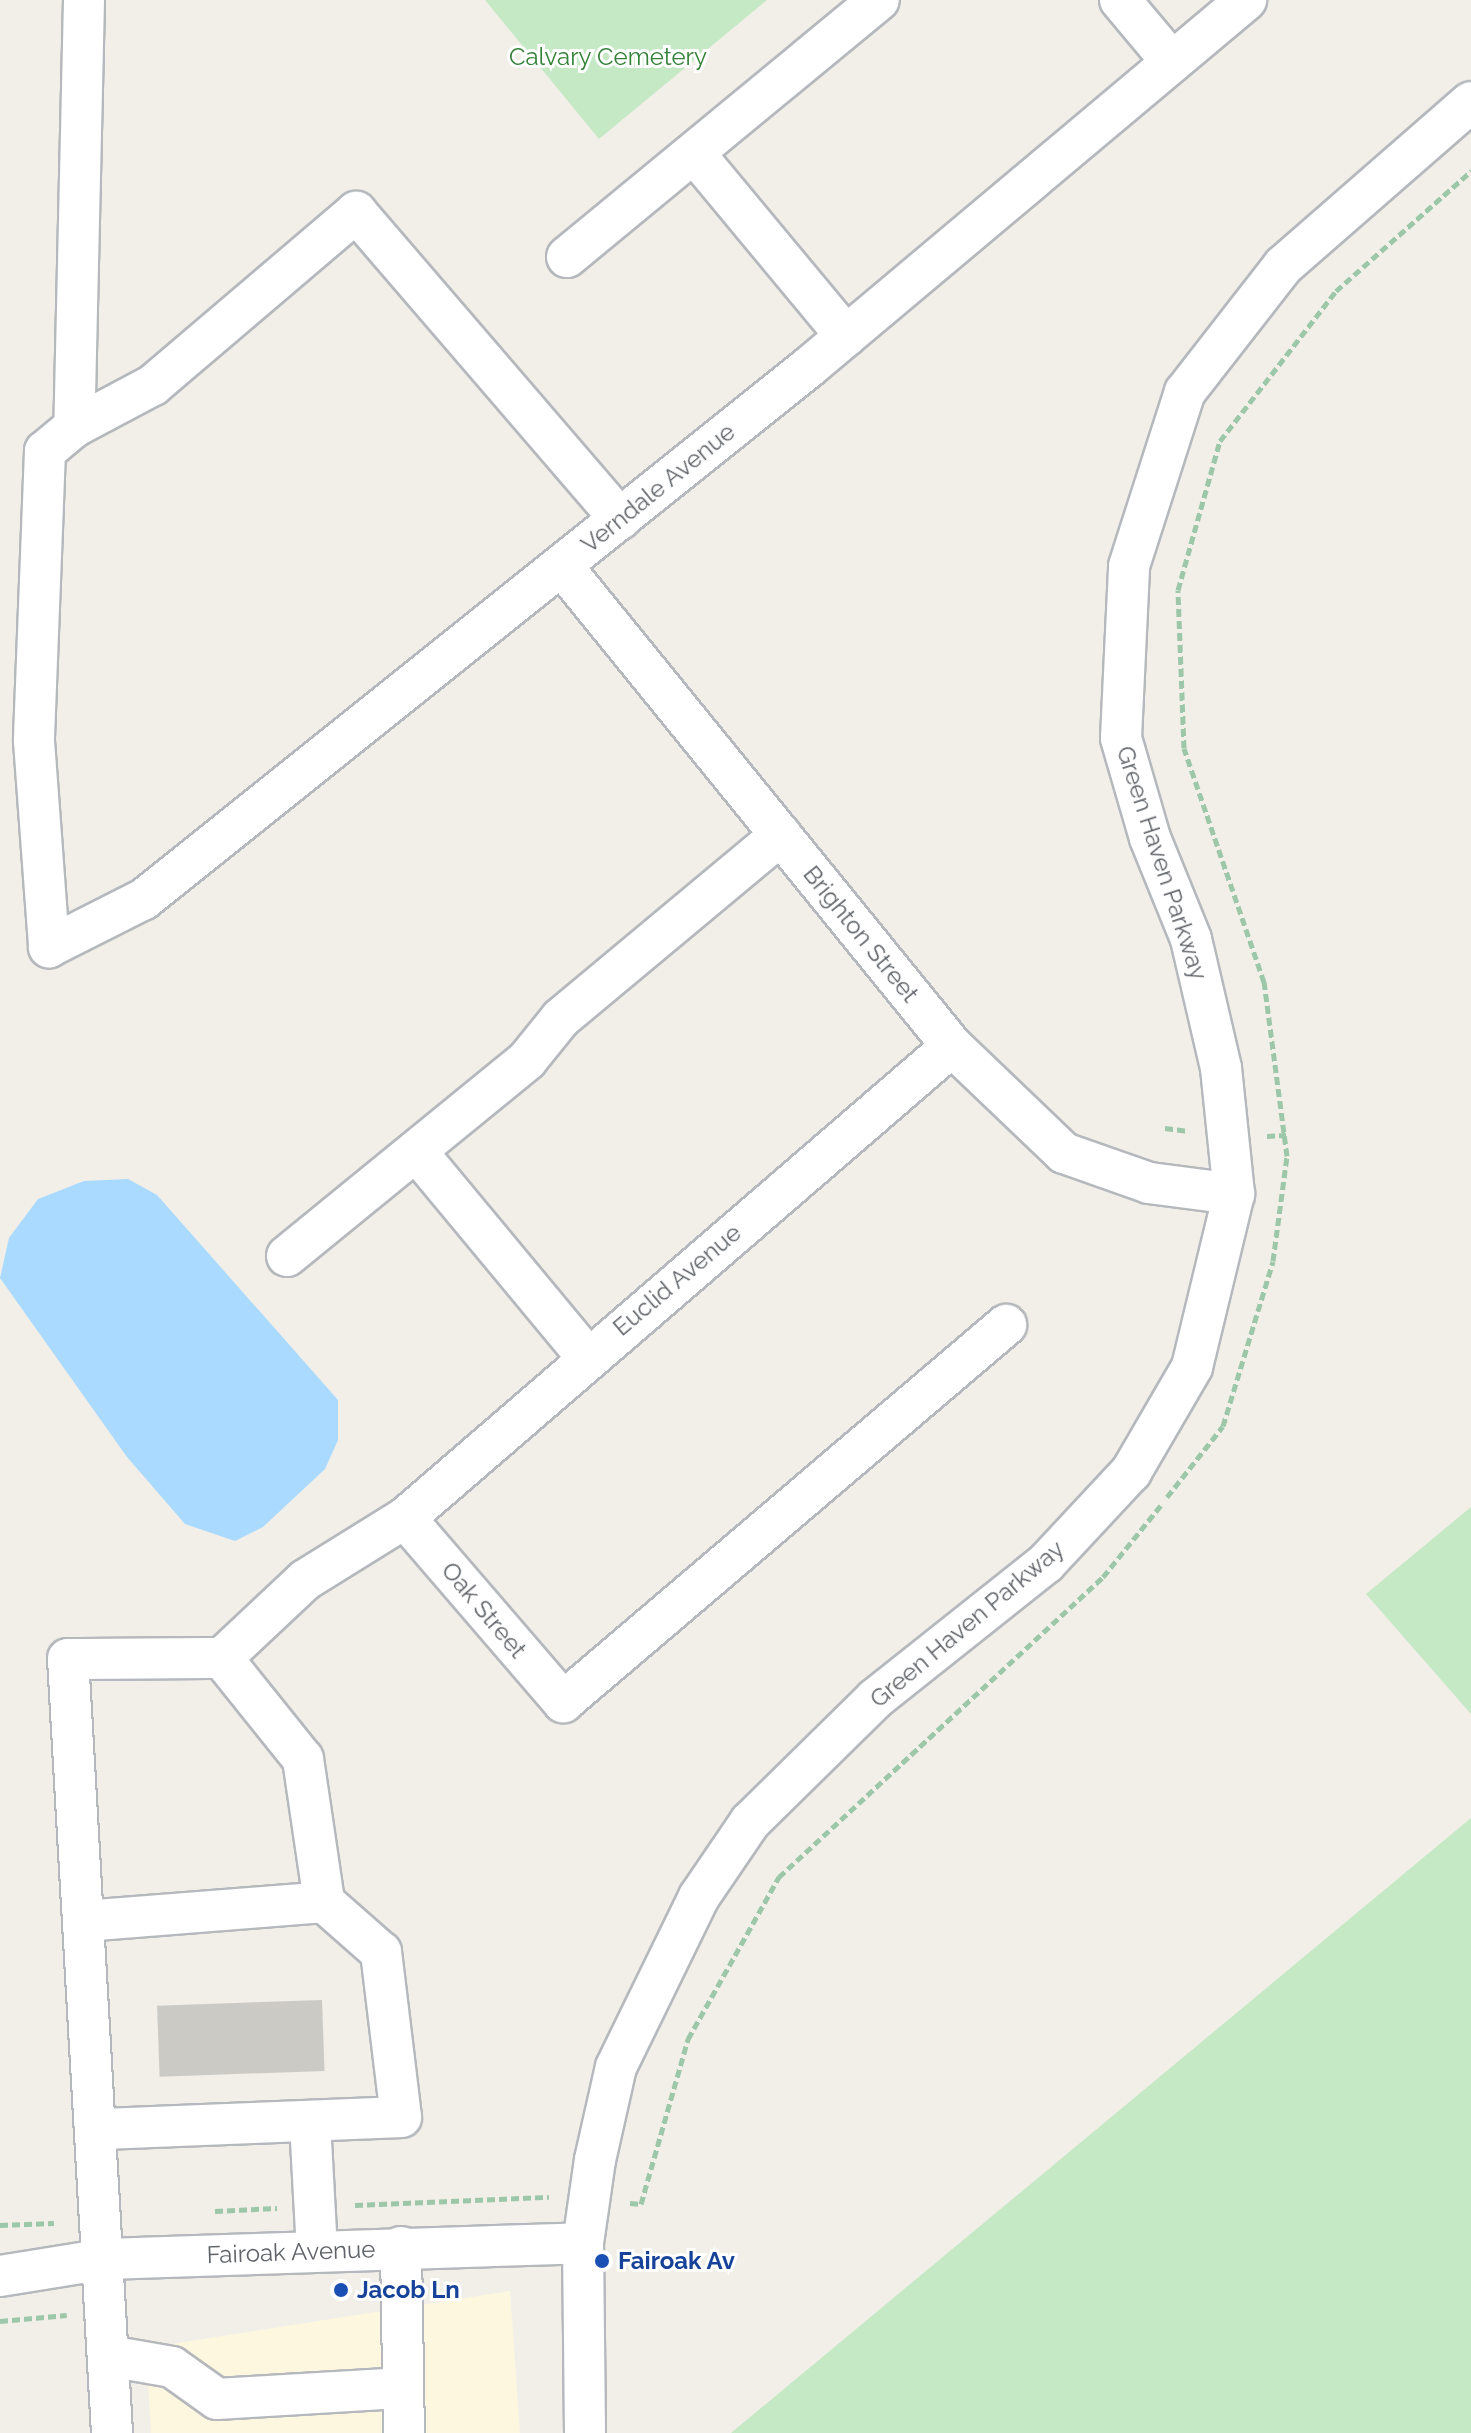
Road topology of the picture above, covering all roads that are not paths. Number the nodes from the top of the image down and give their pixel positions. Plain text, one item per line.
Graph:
1 (84, 0) edge
2 (879, 0) edge
3 (1120, 0) edge
4 (1246, 0) edge
5 (1172, 62) junction
6 (1471, 102) edge
7 (694, 153) junction
8 (567, 257) dead end
9 (846, 336) junction
10 (74, 427) junction
11 (620, 519) junction
12 (562, 566) junction
13 (781, 835) junction
14 (952, 1046) junction
15 (416, 1151) junction
16 (1234, 1194) junction
17 (287, 1256) dead end
18 (1006, 1325) dead end
19 (587, 1357) junction
20 (405, 1518) junction
21 (222, 1658) junction
22 (324, 1902) junction
23 (84, 1921) junction
24 (310, 2122) junction
25 (98, 2129) junction
26 (583, 2243) junction
27 (401, 2247) junction
28 (317, 2251) junction
29 (106, 2259) junction
30 (0, 2276) edge
31 (109, 2356) junction
32 (400, 2388) junction
33 (112, 2433) edge
34 (404, 2433) edge
35 (585, 2433) edge

1 - 10 street
2 - 7 street
3 - 5 street
4 - 5 street, Verndale Avenue
5 - 9 street, Verndale Avenue
6 - 16 street, Green Haven Parkway
7 - 8 street
7 - 9 street
9 - 11 street, Verndale Avenue
10 - 11 street
10 - 12 street, Verndale Avenue
11 - 12 street, Verndale Avenue
12 - 13 street, Brighton Street
13 - 14 street, Brighton Street
13 - 15 street
14 - 16 street, Brighton Street
14 - 19 street, Euclid Avenue
15 - 17 street
15 - 19 street
16 - 26 street, Green Haven Parkway
18 - 20 street, Oak Street
19 - 20 street, Euclid Avenue
20 - 21 street, Euclid Avenue
21 - 22 street
21 - 23 street
22 - 23 street
22 - 24 street
23 - 25 street
24 - 25 street
24 - 28 street
25 - 29 street
26 - 27 street, Fairoak Avenue
26 - 35 street, Green Haven Parkway
27 - 28 street, Fairoak Avenue
27 - 32 street
28 - 29 street, Fairoak Avenue
29 - 30 street, Fairoak Avenue
29 - 31 street
31 - 32 street
31 - 33 street
32 - 34 street

